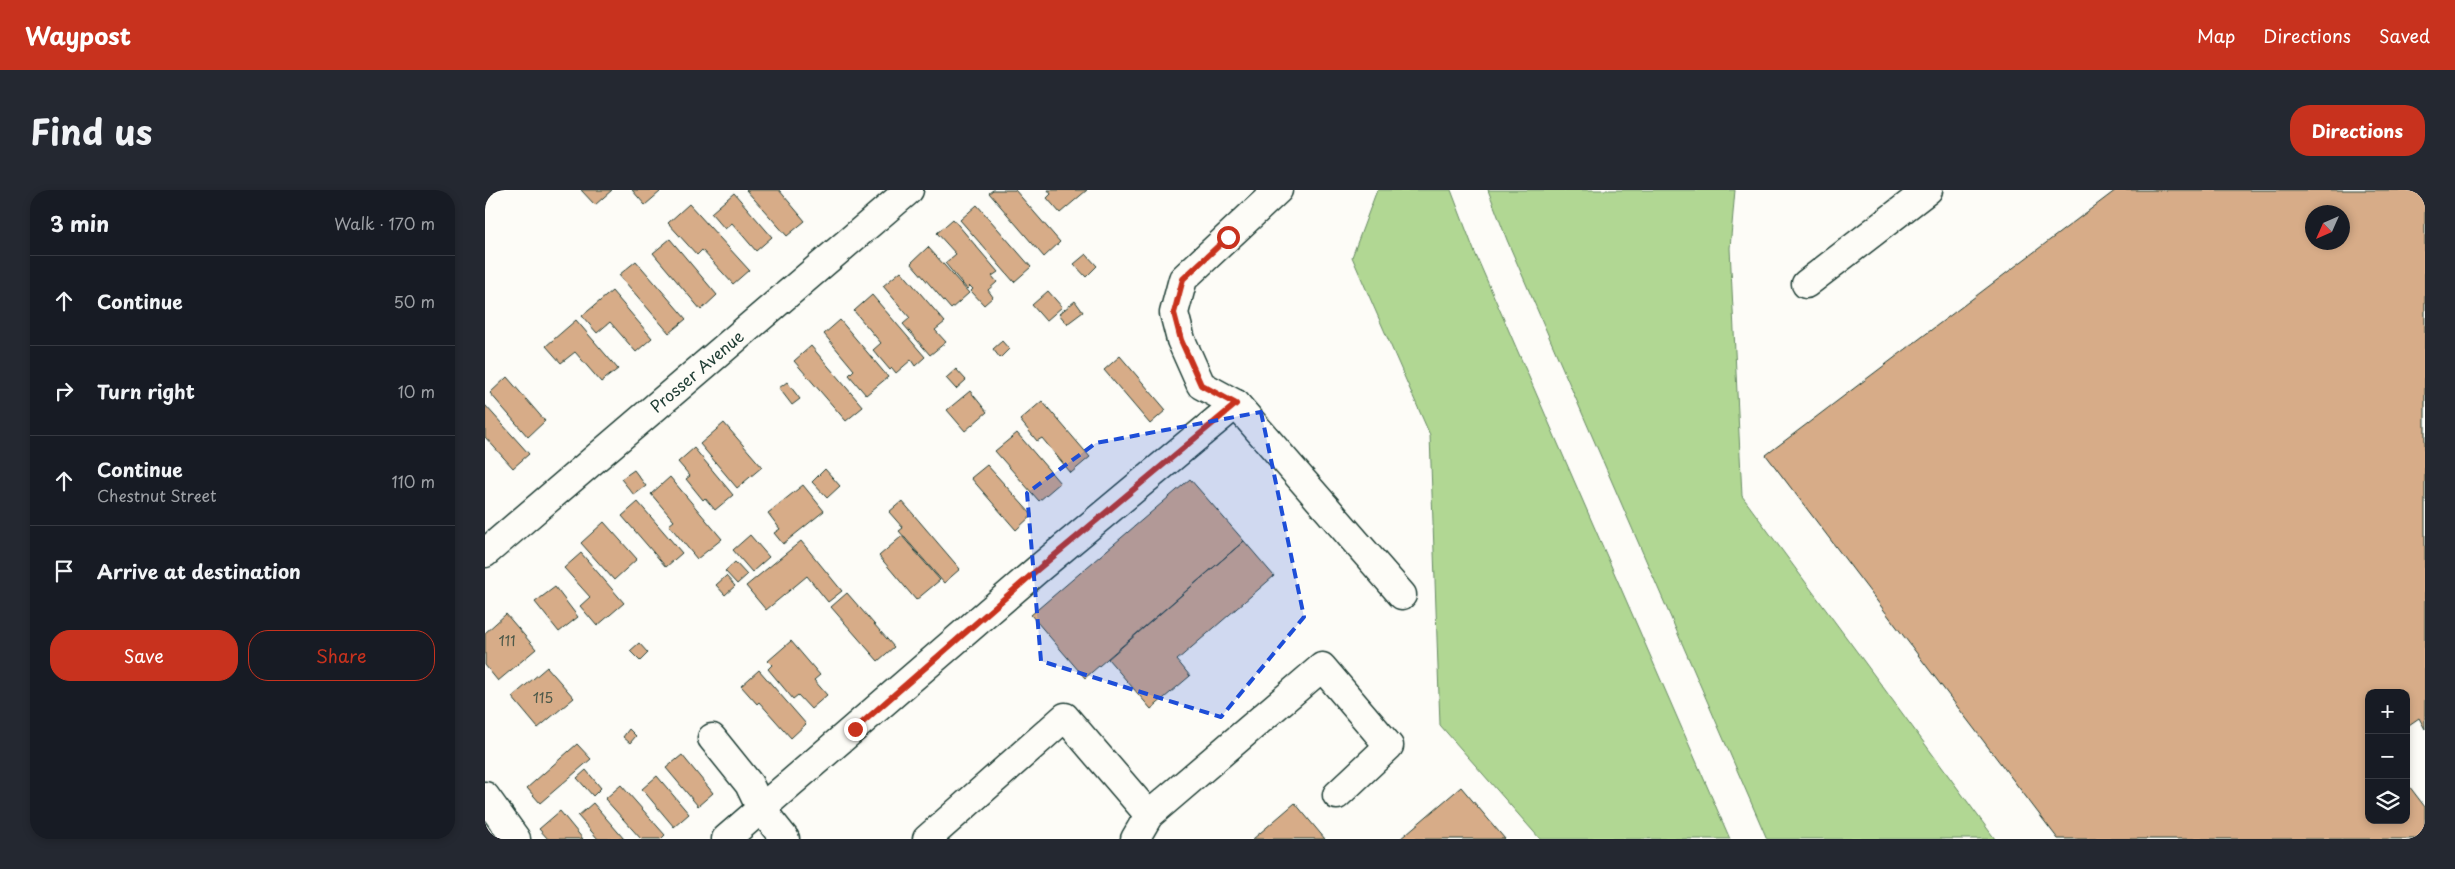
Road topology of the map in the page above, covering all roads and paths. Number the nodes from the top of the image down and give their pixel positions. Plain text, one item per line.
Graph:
1 (909, 190) edge
2 (1278, 190) edge
3 (1928, 190) edge
4 (1806, 284) dead end
5 (1236, 404) junction
6 (485, 553) edge
7 (1402, 595) dead end
8 (712, 738) dead end
9 (1337, 795) dead end
10 (485, 796) edge
11 (761, 809) junction
12 (1149, 815) junction
13 (516, 839) edge
14 (726, 839) edge
15 (785, 839) edge
16 (927, 839) edge
17 (1135, 839) edge

1 - 6 street, Prosser Avenue
2 - 5 street
3 - 4 street
5 - 7 street
5 - 11 street
8 - 11 street
9 - 12 street
10 - 13 street
11 - 14 street
11 - 15 street
12 - 16 street
12 - 17 street

